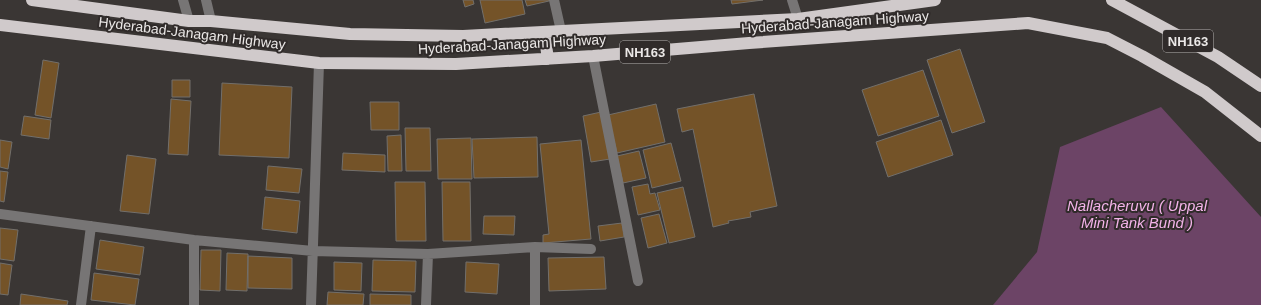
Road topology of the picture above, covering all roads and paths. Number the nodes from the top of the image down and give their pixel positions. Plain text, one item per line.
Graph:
1 (32, 0) edge
2 (183, 0) edge
3 (206, 0) edge
4 (554, 0) edge
5 (792, 0) edge
6 (934, 0) edge
7 (1112, 0) edge
8 (91, 4) edge
9 (798, 19) junction
10 (189, 21) junction
11 (211, 21) junction
12 (0, 25) edge
13 (562, 31) junction
14 (544, 32) junction
15 (593, 56) junction
16 (548, 59) junction
17 (319, 63) junction
18 (1261, 86) edge
19 (1261, 136) edge
20 (0, 214) edge
21 (91, 226) junction
22 (194, 240) junction
23 (535, 247) junction
24 (591, 249) dead end
25 (313, 251) junction
26 (428, 254) junction
27 (638, 281) dead end
28 (81, 305) edge
29 (194, 305) edge
30 (311, 305) edge
31 (426, 305) edge
32 (534, 305) edge

1 - 8 highway, Hyderabad-Janagam Highway / NH163
2 - 10 street
3 - 11 street
4 - 13 street
5 - 9 street
6 - 9 highway, Hyderabad-Janagam Highway / NH163
7 - 18 highway, NH163
8 - 10 highway, Hyderabad-Janagam Highway / NH163
9 - 13 highway, Hyderabad-Janagam Highway / NH163
10 - 11 highway, Hyderabad-Janagam Highway / NH163
11 - 14 highway, Hyderabad-Janagam Highway / NH163
12 - 17 highway, Hyderabad-Janagam Highway / NH163
13 - 14 highway, Hyderabad-Janagam Highway / NH163
14 - 16 highway
15 - 16 highway, Hyderabad-Janagam Highway / NH163
15 - 19 highway, Hyderabad-Janagam Highway / NH163
15 - 27 street
16 - 17 highway, Hyderabad-Janagam Highway / NH163
17 - 25 street
20 - 21 street
21 - 22 street
21 - 28 street
22 - 25 street
22 - 29 street
23 - 24 street
23 - 26 street
23 - 32 street
25 - 26 street
25 - 30 street
26 - 31 street

